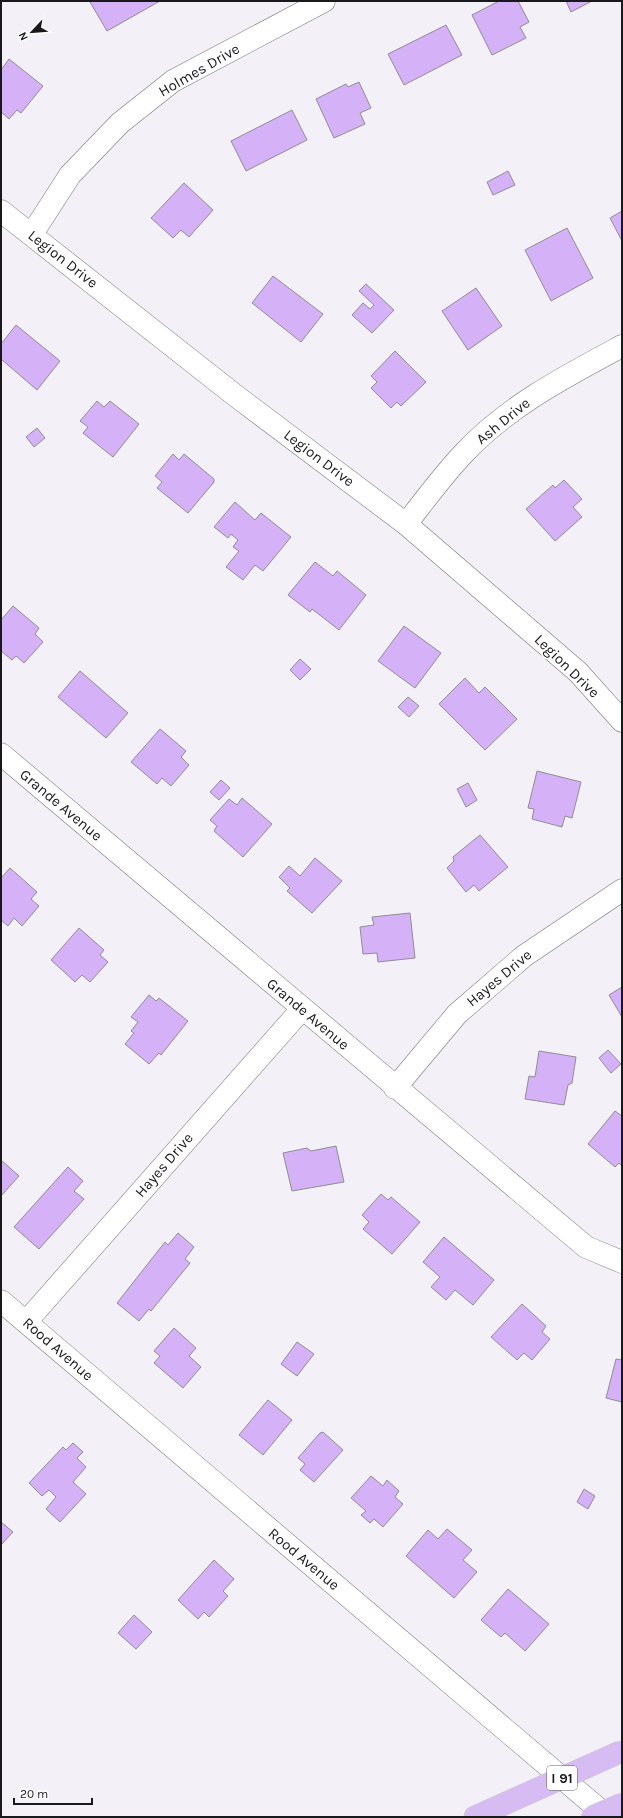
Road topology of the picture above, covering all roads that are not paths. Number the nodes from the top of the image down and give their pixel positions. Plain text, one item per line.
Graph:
1 (324, 1) edge
2 (1, 211) edge
3 (32, 234) junction
4 (622, 346) edge
5 (406, 524) junction
6 (622, 721) edge
7 (1, 754) edge
8 (622, 890) edge
9 (302, 1009) junction
10 (396, 1088) junction
11 (622, 1262) edge
12 (1, 1301) edge
13 (26, 1322) junction
14 (621, 1752) edge
15 (622, 1804) edge
16 (475, 1817) edge
17 (592, 1817) edge
18 (608, 1817) edge

1 - 3 street, Holmes Drive
2 - 3 street, Legion Drive
3 - 5 street, Legion Drive
4 - 5 street, Ash Drive
5 - 6 street, Legion Drive
7 - 9 street, Grande Avenue
8 - 10 street, Hayes Drive
9 - 10 street, Grande Avenue
9 - 13 street, Hayes Drive
10 - 11 street, Grande Avenue
12 - 13 street, Rood Avenue
13 - 18 street, Rood Avenue
14 - 16 highway, I 91, bridge
15 - 17 highway, bridge

